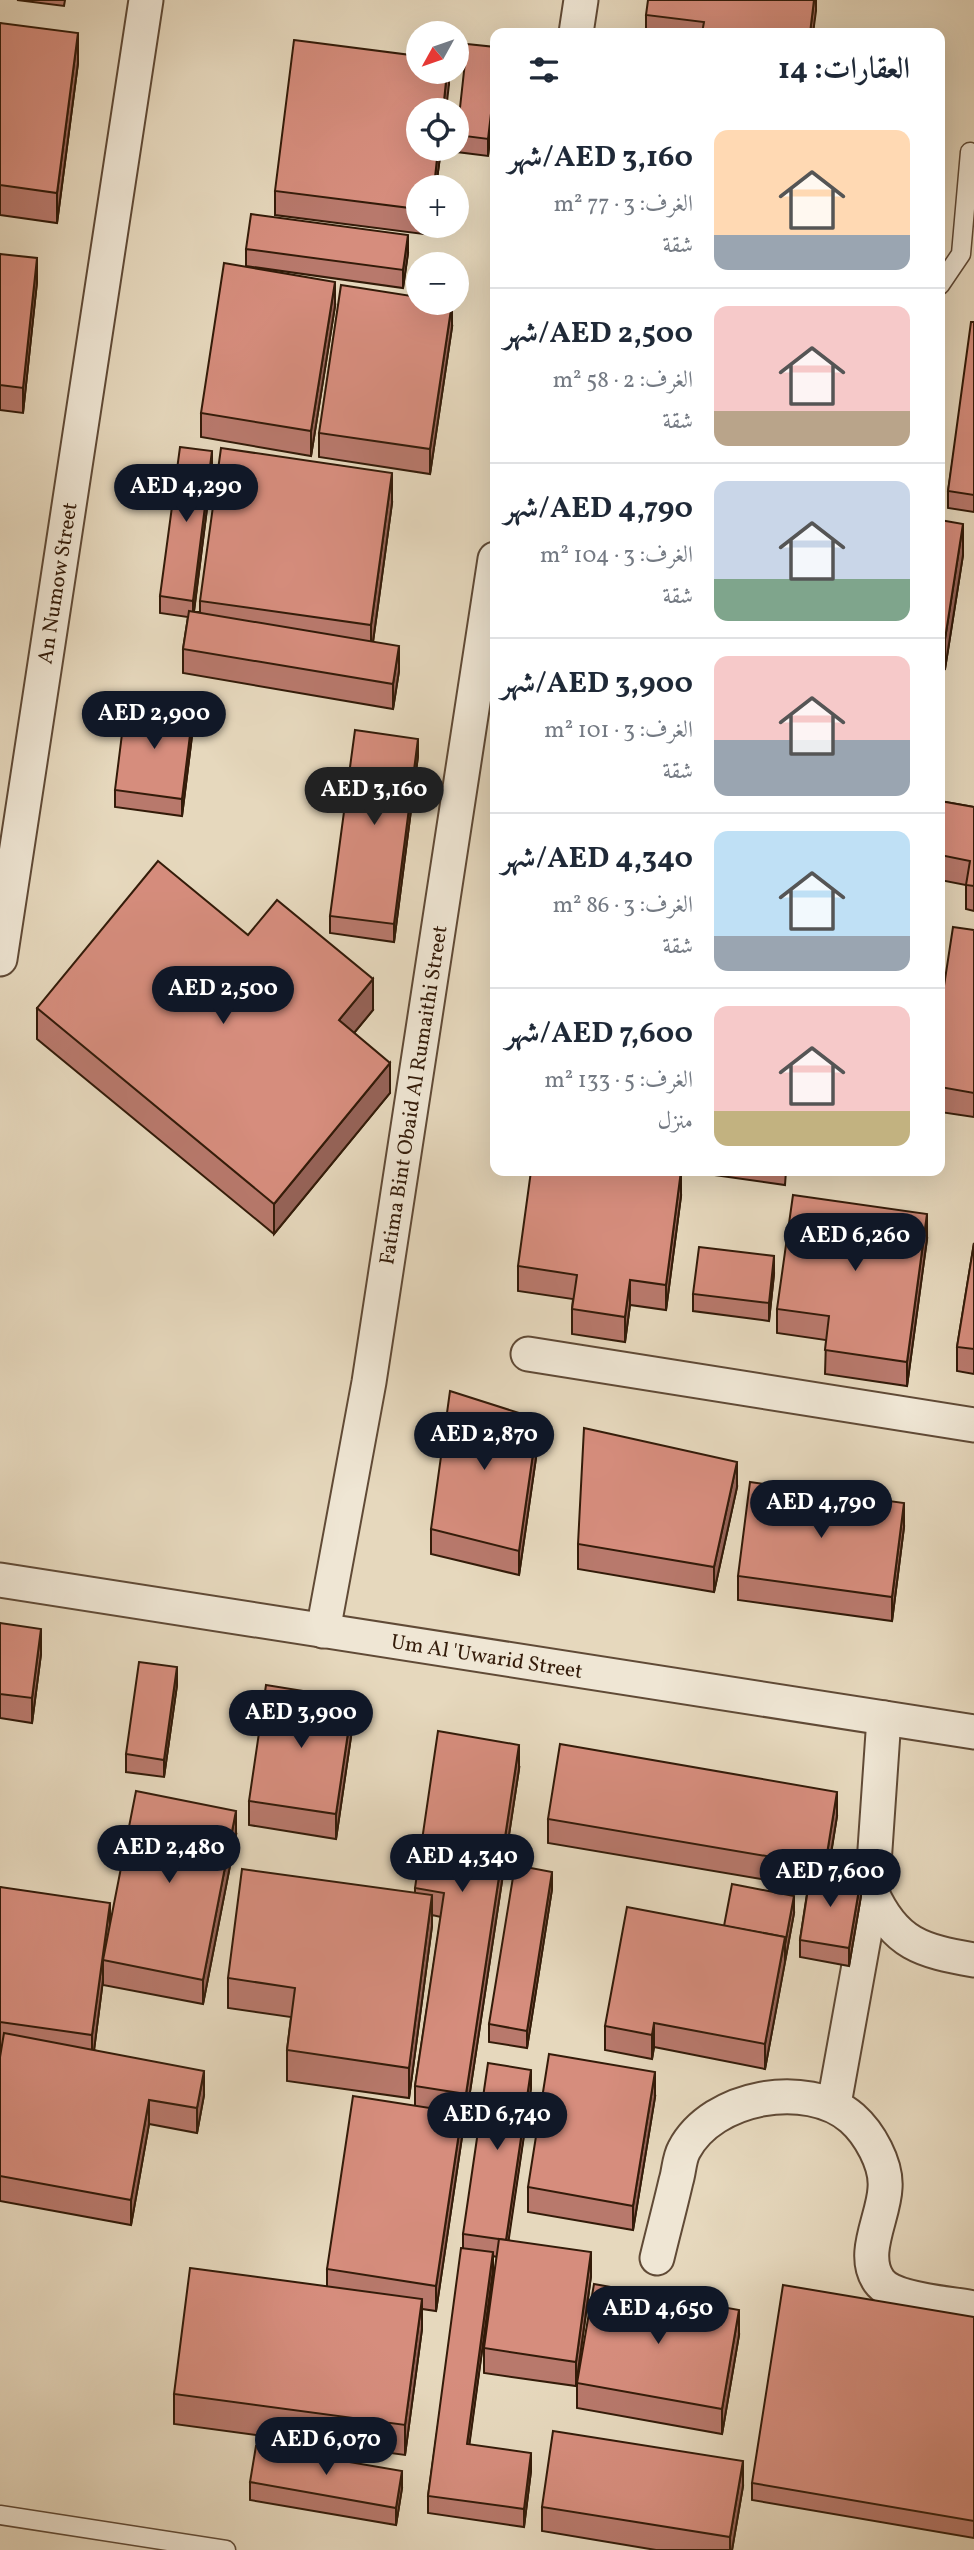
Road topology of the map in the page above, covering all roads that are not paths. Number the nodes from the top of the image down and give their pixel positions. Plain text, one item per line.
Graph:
1 (146, 0) edge
2 (581, 0) edge
3 (577, 28) edge
4 (970, 152) dead end
5 (945, 278) edge
6 (490, 601) edge
7 (0, 959) edge
8 (528, 1354) dead end
9 (974, 1425) edge
10 (0, 1580) edge
11 (323, 1631) junction
12 (884, 1718) junction
13 (974, 1732) edge
14 (872, 1893) junction
15 (974, 1960) edge
16 (834, 2104) junction
17 (657, 2258) dead end
18 (974, 2308) edge
19 (0, 2515) edge
20 (226, 2550) edge

1 - 7 street, An Numow Street
2 - 3 street
4 - 5 lane
6 - 11 street, Fatima Bint Obaid Al Rumaithi Street
8 - 9 street
10 - 11 street, Um Al 'Uwarid Street
11 - 12 street, Um Al 'Uwarid Street
12 - 13 street, Um Al 'Uwarid Street
12 - 14 street
14 - 15 street
14 - 16 street
16 - 17 street
16 - 18 street
19 - 20 lane

